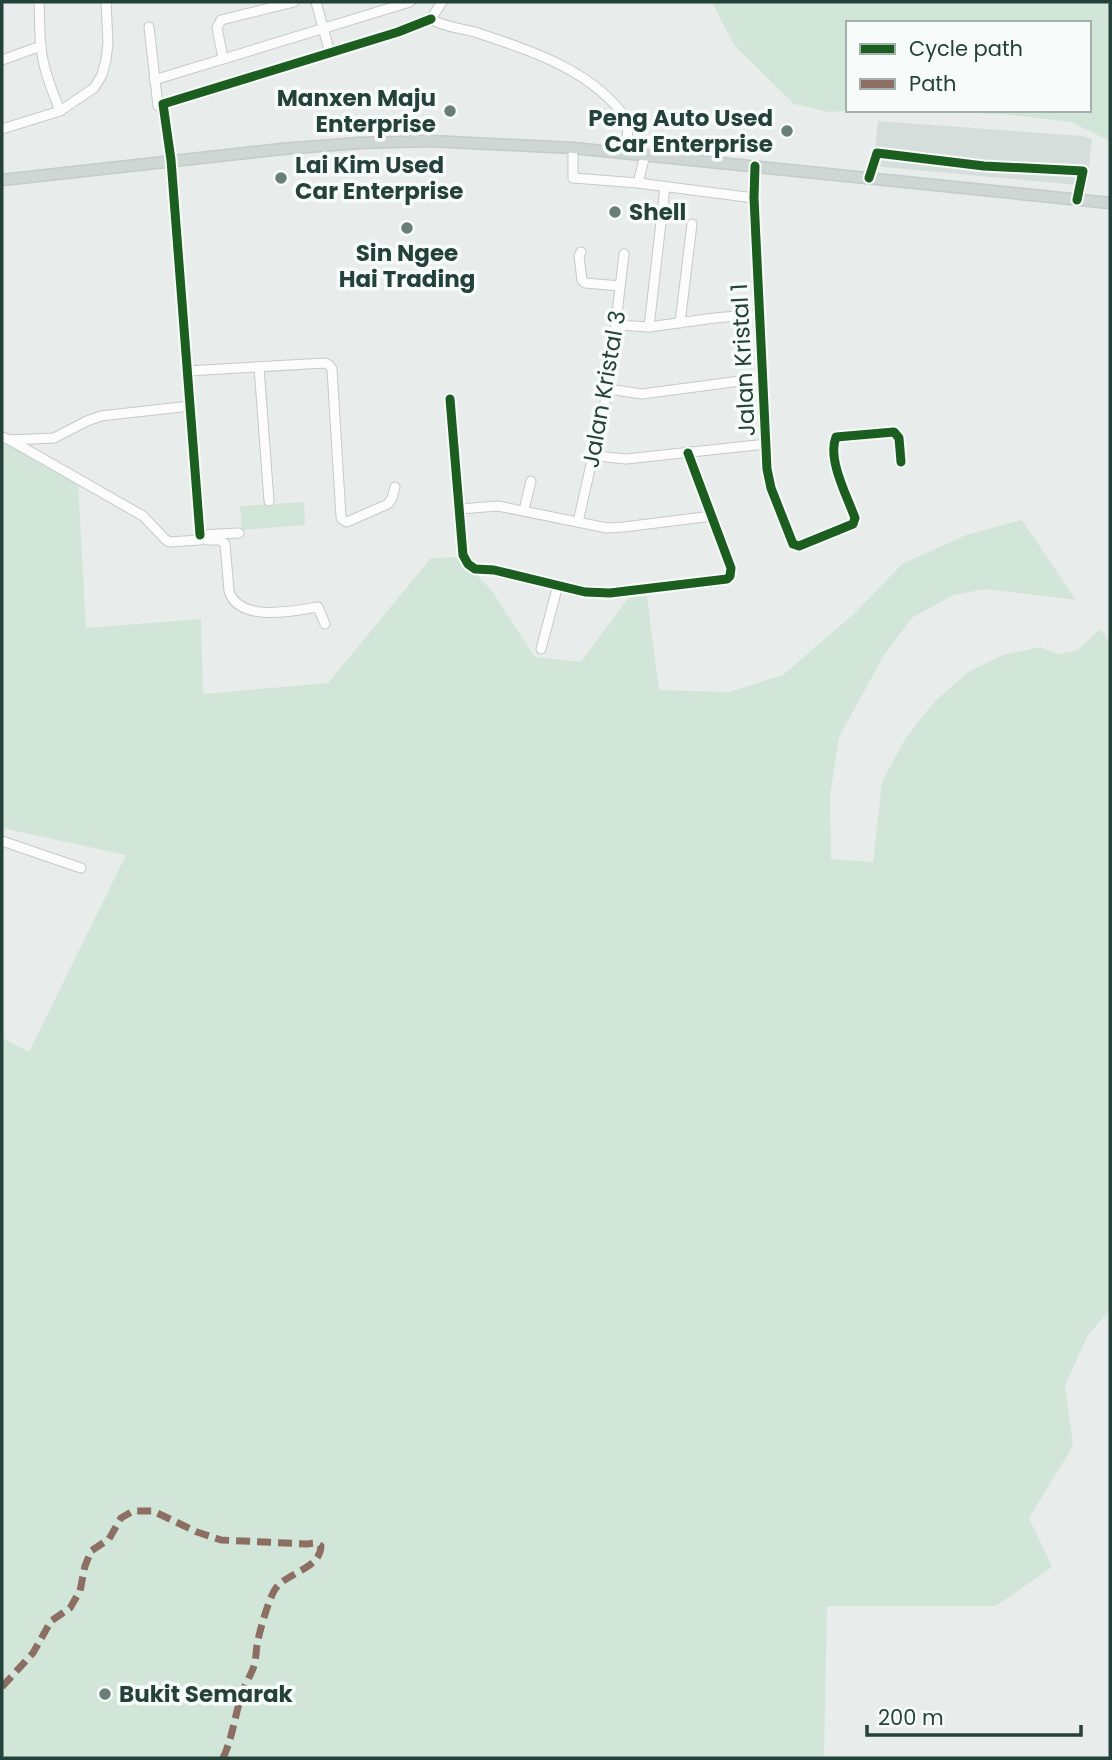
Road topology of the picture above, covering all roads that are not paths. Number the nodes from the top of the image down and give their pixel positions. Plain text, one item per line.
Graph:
1 (39, 2) edge
2 (106, 2) edge
3 (294, 2) edge
4 (316, 2) edge
5 (410, 2) edge
6 (442, 2) edge
7 (261, 6) edge
8 (431, 19) junction
9 (149, 27) dead end
10 (323, 28) junction
11 (41, 46) junction
12 (330, 53) junction
13 (223, 58) junction
14 (2, 60) edge
15 (154, 79) junction
16 (158, 106) dead end
17 (60, 111) junction
18 (2, 129) edge
19 (573, 148) junction
20 (626, 153) junction
21 (645, 155) junction
22 (171, 160) junction
23 (755, 166) junction
24 (869, 178) junction
25 (2, 180) edge
26 (638, 183) junction
27 (666, 187) junction
28 (754, 198) junction
29 (1077, 200) junction
30 (1110, 203) edge
31 (692, 224) dead end
32 (581, 252) dead end
33 (624, 254) dead end
34 (620, 286) junction
35 (760, 314) junction
36 (680, 323) junction
37 (617, 325) junction
38 (649, 327) junction
39 (259, 367) junction
40 (187, 371) junction
41 (763, 378) junction
42 (608, 389) junction
43 (450, 399) dead end
44 (190, 405) junction
45 (6, 438) edge
46 (766, 444) junction
47 (688, 453) junction
48 (594, 454) junction
49 (901, 462) dead end
50 (531, 481) dead end
51 (395, 487) dead end
52 (269, 501) dead end
53 (460, 509) junction
54 (524, 510) junction
55 (712, 516) junction
56 (578, 522) junction
57 (239, 533) dead end
58 (200, 537) junction
59 (558, 585) junction
60 (326, 624) dead end
61 (541, 649) dead end
62 (2, 841) edge
63 (81, 869) dead end

1 - 11 street
2 - 17 street
3 - 7 street
4 - 10 street
5 - 10 street
6 - 8 street
7 - 13 street
8 - 12 street
8 - 20 street
9 - 15 street
10 - 12 street
10 - 13 street
11 - 14 street
11 - 17 street
12 - 22 street
13 - 15 street
15 - 16 street
17 - 18 street
19 - 20 main road
19 - 22 main road
19 - 26 street
20 - 21 main road
21 - 23 main road
21 - 26 street
22 - 25 main road
22 - 40 street
23 - 24 main road
23 - 28 street, Jalan Kristal 1
24 - 29 main road
24 - 29 street
26 - 27 street
27 - 28 street
27 - 38 street
28 - 35 street, Jalan Kristal 1
29 - 30 main road
31 - 36 street
32 - 34 street
33 - 34 street, Jalan Kristal 3
34 - 37 street, Jalan Kristal 3
35 - 36 street
35 - 41 street, Jalan Kristal 1
36 - 38 street
37 - 38 street
37 - 42 street, Jalan Kristal 3
39 - 40 street
39 - 51 street
39 - 52 street
40 - 44 street
41 - 42 street
41 - 46 street, Jalan Kristal 1
42 - 48 street, Jalan Kristal 3
43 - 53 street
44 - 45 street
44 - 58 street
45 - 58 street
46 - 47 street
46 - 49 street, Jalan Kristal 1
47 - 48 street
47 - 55 street
48 - 56 street, Jalan Kristal 3
50 - 54 street
53 - 54 street
53 - 59 street
54 - 56 street
55 - 56 street
55 - 59 street
57 - 58 street
58 - 60 street
59 - 61 street
62 - 63 street

